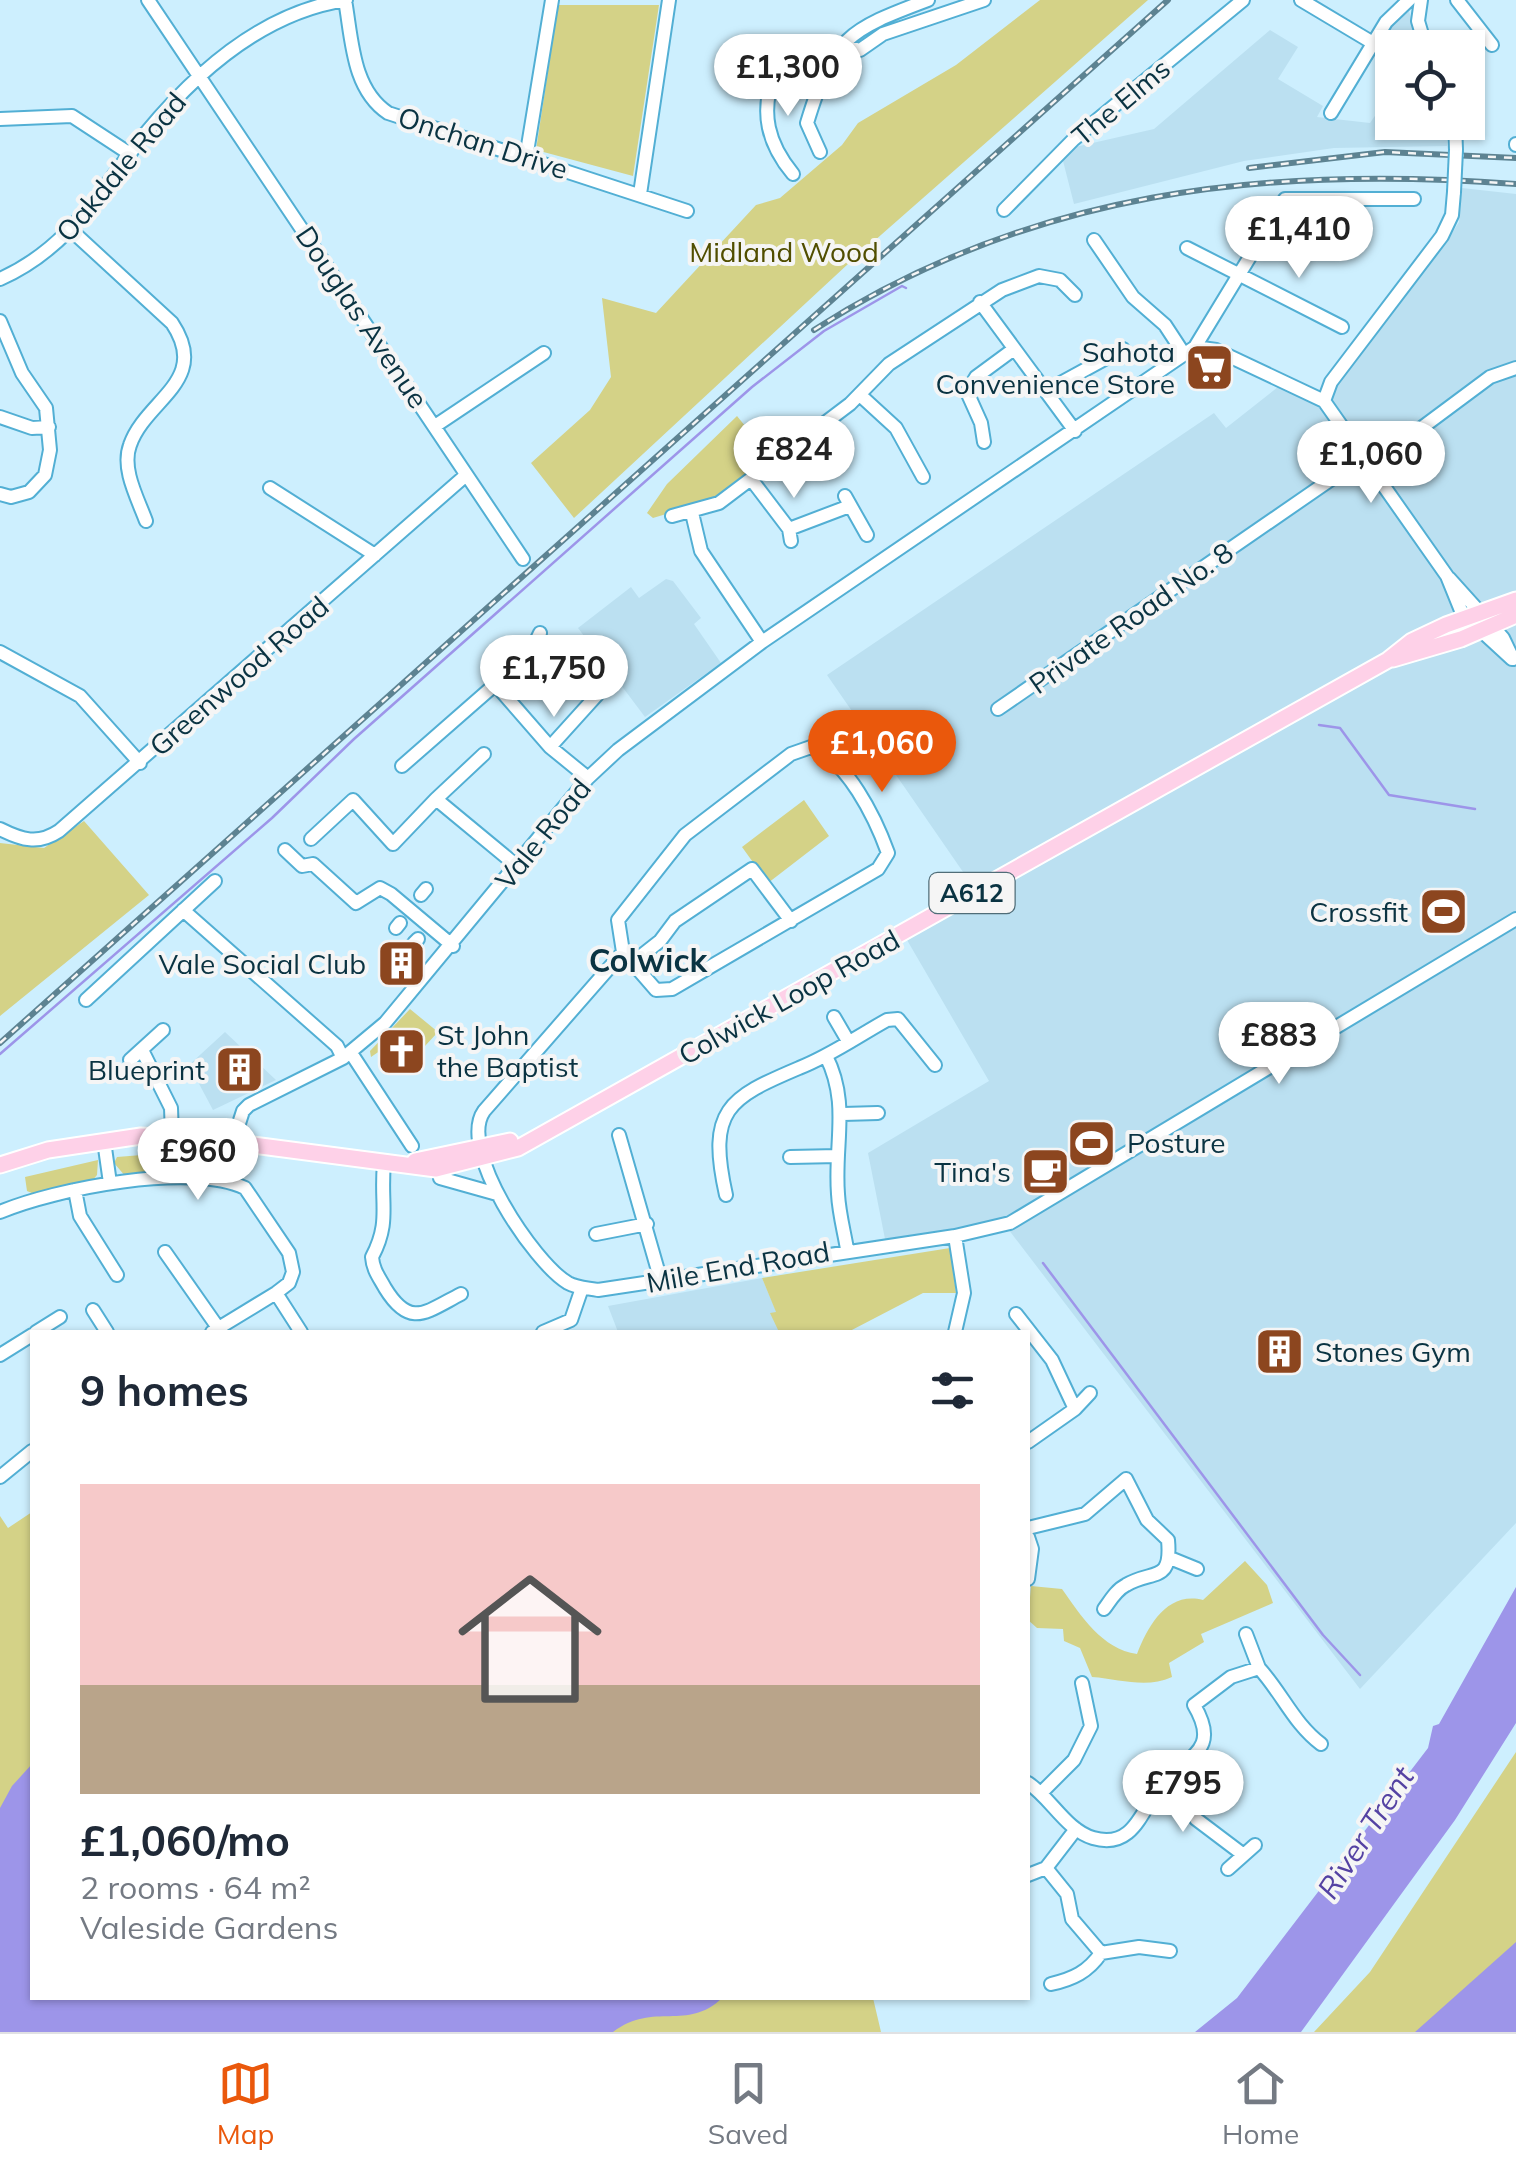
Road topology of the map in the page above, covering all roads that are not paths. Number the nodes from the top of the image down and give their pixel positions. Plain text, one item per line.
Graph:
1 (148, 0) edge
2 (346, 0) edge
3 (552, 0) edge
4 (669, 0) edge
5 (928, 0) edge
6 (984, 0) edge
7 (1243, 0) edge
8 (1301, 0) edge
9 (1417, 0) edge
10 (1457, 0) edge
11 (1421, 30) edge
12 (1373, 43) junction
13 (1492, 45) dead end
14 (842, 46) junction
15 (200, 76) junction
16 (819, 82) junction
17 (1330, 113) dead end
18 (0, 119) edge
19 (1455, 140) edge
20 (820, 152) dead end
21 (130, 154) junction
22 (526, 158) junction
23 (793, 174) dead end
24 (640, 194) junction
25 (1414, 199) dead end
26 (1004, 210) dead end
27 (687, 211) dead end
28 (72, 231) junction
29 (1096, 250) dead end
30 (1188, 268) dead end
31 (1237, 274) junction
32 (0, 279) edge
33 (1075, 295) dead end
34 (980, 302) junction
35 (0, 322) edge
36 (1342, 327) dead end
37 (1123, 349) dead end
38 (1014, 350) junction
39 (1190, 350) junction
40 (544, 353) dead end
41 (1516, 368) edge
42 (1046, 391) junction
43 (860, 395) junction
44 (1324, 401) junction
45 (0, 417) edge
46 (435, 426) junction
47 (49, 427) junction
48 (1075, 431) junction
49 (988, 434) dead end
50 (1366, 463) junction
51 (464, 476) junction
52 (923, 477) dead end
53 (751, 479) junction
54 (270, 488) dead end
55 (0, 494) edge
56 (692, 513) junction
57 (672, 516) dead end
58 (146, 521) dead end
59 (867, 535) dead end
60 (375, 555) junction
61 (523, 559) dead end
62 (1516, 600) edge
63 (1474, 615) junction
64 (1516, 616) edge
65 (1486, 628) junction
66 (540, 633) dead end
67 (762, 642) junction
68 (0, 652) edge
69 (1388, 660) junction
70 (1514, 662) edge
71 (496, 685) junction
72 (597, 695) dead end
73 (998, 710) dead end
74 (550, 746) junction
75 (484, 754) dead end
76 (140, 763) junction
77 (402, 766) dead end
78 (588, 778) junction
79 (436, 800) junction
80 (0, 829) edge
81 (311, 838) dead end
82 (280, 844) dead end
83 (516, 866) junction
84 (215, 881) dead end
85 (183, 910) junction
86 (1516, 919) edge
87 (791, 921) junction
88 (453, 946) junction
89 (627, 957) junction
90 (86, 1000) dead end
91 (834, 1018) dead end
92 (162, 1030) dead end
93 (848, 1041) junction
94 (142, 1050) junction
95 (347, 1055) junction
96 (826, 1056) junction
97 (130, 1060) dead end
98 (935, 1065) dead end
99 (842, 1114) junction
100 (878, 1114) dead end
101 (172, 1136) junction
102 (104, 1141) junction
103 (232, 1142) junction
104 (619, 1143) dead end
105 (412, 1146) dead end
106 (480, 1155) junction
107 (838, 1156) junction
108 (790, 1157) dead end
109 (0, 1164) edge
110 (387, 1164) junction
111 (440, 1178) dead end
112 (110, 1183) junction
113 (75, 1190) junction
114 (496, 1194) junction
115 (726, 1195) dead end
116 (0, 1212) edge
117 (647, 1224) junction
118 (596, 1234) dead end
119 (955, 1236) junction
120 (847, 1249) junction
121 (166, 1260) dead end
122 (117, 1275) dead end
123 (661, 1280) junction
124 (582, 1288) junction
125 (276, 1294) junction
126 (461, 1294) dead end
127 (93, 1310) dead end
128 (1016, 1314) dead end
129 (60, 1317) dead end
130 (40, 1330) edge
131 (106, 1330) edge
132 (215, 1330) edge
133 (218, 1330) edge
134 (300, 1330) edge
135 (548, 1330) edge
136 (955, 1330) edge
137 (1029, 1330) edge
138 (1030, 1332) edge
139 (30, 1336) edge
140 (0, 1355) edge
141 (1090, 1393) dead end
142 (1075, 1410) junction
143 (1030, 1441) edge
144 (30, 1453) edge
145 (0, 1477) edge
146 (1030, 1528) edge
147 (1170, 1558) junction
148 (1197, 1569) dead end
149 (1104, 1609) dead end
150 (1246, 1634) dead end
151 (1259, 1668) junction
152 (1082, 1683) dead end
153 (1321, 1744) dead end
154 (1170, 1776) junction
155 (1030, 1785) edge
156 (1042, 1792) junction
157 (1076, 1828) junction
158 (1255, 1846) dead end
159 (1241, 1854) junction
160 (1046, 1868) junction
161 (1228, 1869) dead end
162 (1030, 1874) edge
163 (1170, 1951) dead end
164 (1100, 1953) junction
165 (1057, 1986) dead end

1 - 15 street, Douglas Avenue
2 - 15 street, Oakdale Road
2 - 22 street, Onchan Drive
3 - 22 street
4 - 24 street
5 - 14 street
6 - 14 street
7 - 26 street, The Elms
8 - 12 street
9 - 11 street
9 - 12 street
10 - 13 street
12 - 17 street
14 - 16 street
15 - 21 street, Oakdale Road
15 - 46 street, Douglas Avenue
16 - 20 street
16 - 23 street
18 - 21 street
19 - 44 street, bridge
21 - 28 street, Oakdale Road
22 - 24 street, Onchan Drive
24 - 27 street, Onchan Drive
25 - 31 street
28 - 32 street, Oakdale Road
28 - 58 street
29 - 39 street
30 - 31 street
31 - 36 street
31 - 39 street
33 - 34 street
34 - 38 street
34 - 43 street
35 - 47 street
37 - 42 street
38 - 42 street
38 - 49 street
39 - 44 street
39 - 48 street, Vale Road
40 - 46 street
41 - 50 street, Private Road No. 8
42 - 48 street
43 - 52 street
43 - 53 street
44 - 50 street
45 - 47 street
46 - 51 street, Douglas Avenue
47 - 55 street
48 - 67 street, Vale Road
50 - 63 street
50 - 73 street, Private Road No. 8
51 - 60 street, Greenwood Road
51 - 61 street, Douglas Avenue
53 - 56 street
53 - 59 street
54 - 60 street
56 - 57 street
56 - 67 street
60 - 76 street, Greenwood Road
62 - 63 main road, Colwick Loop Road / A612
63 - 65 street
63 - 69 main road, Colwick Loop Road / A612
64 - 65 main road, Colwick Loop Road / A612
65 - 69 main road, Colwick Loop Road / A612
65 - 70 street
66 - 71 street
67 - 78 street, Vale Road
68 - 76 street
69 - 106 main road, Colwick Loop Road / A612
71 - 74 street
71 - 77 street
72 - 74 street
74 - 78 street
75 - 79 street
76 - 80 street, Greenwood Road
78 - 83 street, Vale Road
79 - 81 street
79 - 83 street
82 - 88 street
83 - 88 street, Vale Road
84 - 85 street
85 - 90 street
85 - 95 street
86 - 119 street, Mile End Road
87 - 89 street
87 - 89 street
87 - 89 street
88 - 95 street, Vale Road
89 - 106 street
91 - 93 street
92 - 94 street
93 - 96 street
93 - 98 street
94 - 97 street
94 - 101 street
95 - 103 street, Vale Road
95 - 105 street
96 - 99 street
96 - 115 street
99 - 100 street
99 - 107 street
101 - 102 main road, A612
101 - 103 main road, A612
102 - 109 main road, A612
102 - 112 street
103 - 110 main road, A612
104 - 117 street
106 - 110 main road, A612
106 - 114 street
107 - 108 street
107 - 120 street
110 - 126 street
111 - 114 street
112 - 113 street
112 - 125 street
113 - 116 street
113 - 122 street
114 - 124 street
117 - 118 street
117 - 123 street
119 - 120 street, Mile End Road
119 - 136 street
120 - 123 street, Mile End Road
121 - 132 street
123 - 124 street, Mile End Road
124 - 135 street
125 - 133 street
125 - 134 street
127 - 131 street
128 - 137 street
129 - 130 street
138 - 142 street
139 - 140 street
141 - 142 street
142 - 143 street
144 - 145 street
146 - 147 street
147 - 148 street
147 - 149 street
150 - 151 street
151 - 153 street
151 - 154 street
152 - 156 street
154 - 157 street
154 - 159 street
155 - 156 street
156 - 157 street
157 - 160 street
158 - 159 street
159 - 161 street
160 - 162 street
160 - 164 street
163 - 164 street
164 - 165 street

